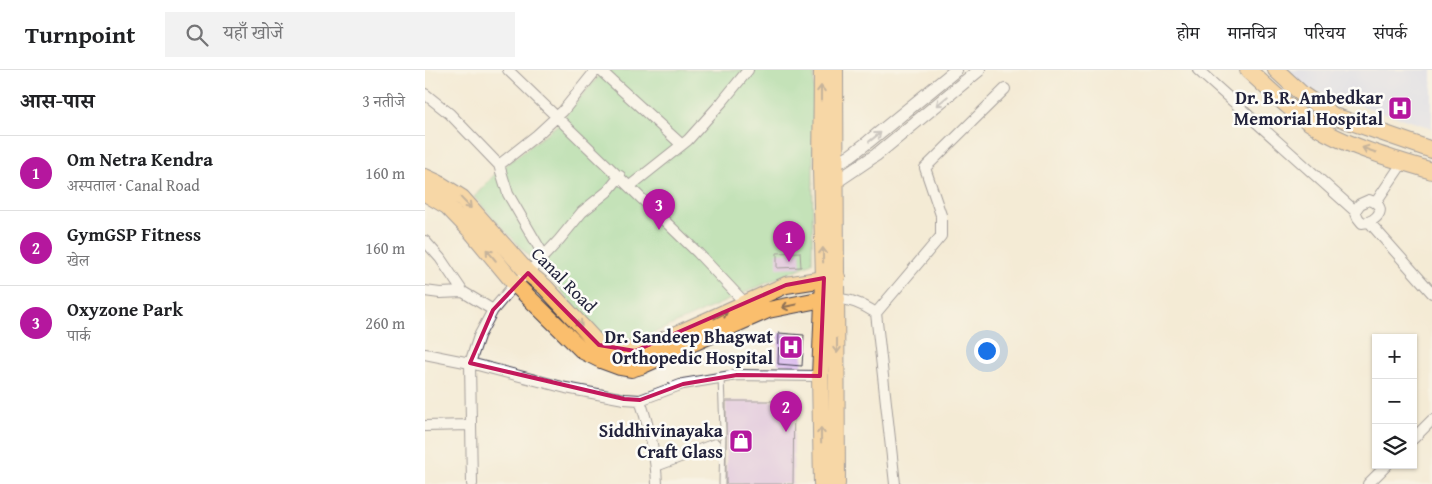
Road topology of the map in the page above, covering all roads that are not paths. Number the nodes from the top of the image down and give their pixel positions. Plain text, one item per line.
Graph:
1 (508, 70) edge
2 (596, 70) edge
3 (600, 70) edge
4 (748, 70) edge
5 (822, 70) edge
6 (835, 70) edge
7 (956, 70) edge
8 (979, 70) edge
9 (1197, 70) edge
10 (1248, 70) edge
11 (1275, 70) edge
12 (1005, 89) dead end
13 (425, 94) edge
14 (556, 117) junction
15 (682, 145) junction
16 (1432, 150) edge
17 (1403, 162) junction
18 (499, 165) junction
19 (828, 167) junction
20 (1432, 171) edge
21 (620, 176) junction
22 (425, 177) edge
23 (829, 185) junction
24 (630, 186) junction
25 (425, 193) edge
26 (1376, 202) junction
27 (1355, 211) junction
28 (1370, 222) junction
29 (425, 241) edge
30 (544, 256) junction
31 (528, 273) junction
32 (830, 277) junction
33 (515, 284) junction
34 (425, 291) edge
35 (463, 292) junction
36 (1432, 293) edge
37 (830, 299) junction
38 (745, 303) junction
39 (493, 310) junction
40 (876, 313) junction
41 (425, 354) edge
42 (470, 363) junction
43 (820, 376) junction
44 (721, 378) junction
45 (641, 400) junction
46 (1432, 420) edge
47 (470, 425) junction
48 (425, 426) edge
49 (1417, 435) edge
50 (715, 444) dead end
51 (656, 466) junction
52 (1383, 469) edge
53 (472, 484) edge
54 (657, 484) edge
55 (722, 484) edge
56 (822, 484) edge
57 (837, 484) edge
58 (895, 484) edge
59 (1368, 484) edge

1 - 14 street
2 - 14 street
3 - 15 street
4 - 15 street
19 -> 5 main road
6 - 19 main road
19 -> 7 street
8 -> 23 street
9 - 27 street
17 -> 10 main road
11 - 16 main road
12 - 40 street
13 - 18 street
14 - 18 street
14 - 21 street
15 - 24 street
17 - 20 main road
17 - 26 street
18 - 30 street
19 - 23 main road
21 - 24 street
21 - 30 street
22 -> 31 main road, Canal Road
23 - 32 main road
24 - 38 street
33 -> 25 main road, Canal Road
26 - 27 street
26 - 28 street
27 - 28 street
28 - 36 street
29 - 35 street
30 - 31 street
31 - 33 street
31 -> 38 main road, Canal Road
32 - 37 main road
32 - 38 main road, Canal Road
37 -> 33 main road, Canal Road
33 - 39 street
34 - 35 street
35 - 39 street
37 - 40 street
37 - 43 main road
37 -> 57 main road
39 - 42 street
40 - 58 street
41 - 42 street
42 - 45 street
42 - 47 street
43 - 44 street
56 -> 43 main road
44 - 45 street
44 - 55 lane
45 - 51 street
46 - 49 street
47 - 48 street
47 - 53 street
50 - 51 street
51 - 54 street
52 - 59 street

